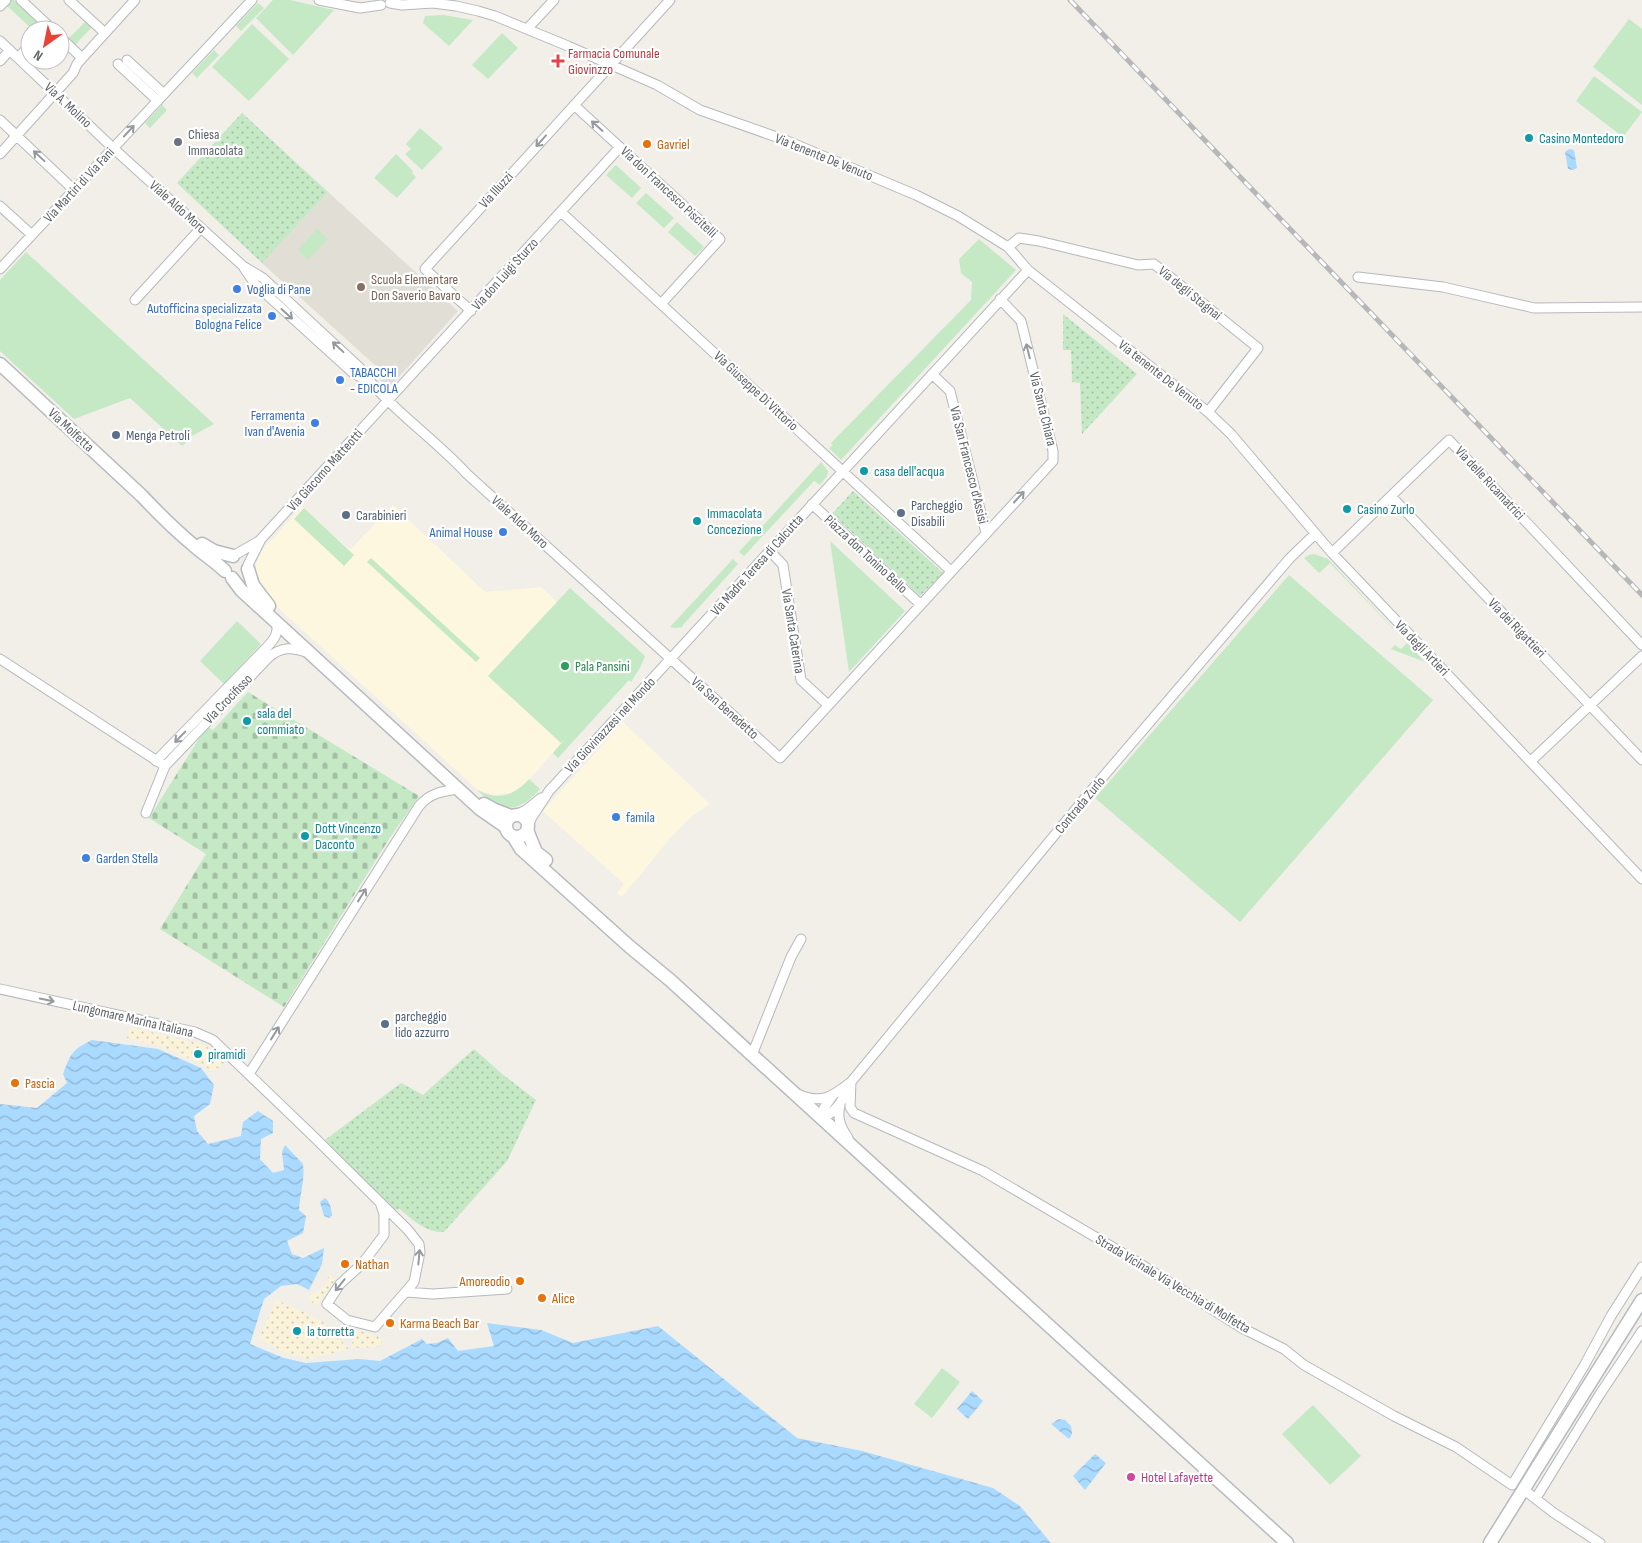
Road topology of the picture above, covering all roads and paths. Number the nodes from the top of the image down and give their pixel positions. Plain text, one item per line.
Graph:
1 (21, 0) edge
2 (135, 0) edge
3 (252, 0) edge
4 (319, 0) edge
5 (554, 0) edge
6 (670, 0) edge
7 (73, 1) edge
8 (386, 2) edge
9 (40, 20) edge
10 (528, 29) junction
11 (105, 33) junction
12 (0, 41) edge
13 (70, 47) edge
14 (10, 50) junction
15 (18, 58) joint
16 (82, 58) junction
17 (0, 61) edge
18 (123, 62) dead end
19 (610, 65) junction
20 (55, 93) junction
21 (161, 98) junction
22 (574, 105) junction
23 (0, 120) edge
24 (17, 136) junction
25 (620, 147) junction
26 (113, 148) junction
27 (0, 154) edge
28 (74, 190) junction
29 (0, 206) edge
30 (561, 212) junction
31 (201, 228) junction
32 (32, 235) junction
33 (1008, 247) junction
34 (0, 269) edge
35 (1028, 270) junction
36 (1358, 277) dead end
37 (1000, 299) junction
38 (135, 300) dead end
39 (661, 304) junction
40 (1642, 307) edge
41 (471, 311) junction
42 (0, 364) edge
43 (932, 374) junction
44 (389, 400) junction
45 (1208, 412) junction
46 (843, 471) junction
47 (142, 496) junction
48 (1391, 496) junction
49 (812, 504) junction
50 (986, 533) junction
51 (1315, 534) junction
52 (261, 539) junction
53 (770, 551) junction
54 (1332, 553) junction
55 (233, 556) junction
56 (248, 567) junction
57 (951, 571) junction
58 (228, 575) junction
59 (920, 604) junction
60 (277, 623) junction
61 (1642, 645) edge
62 (309, 652) junction
63 (1642, 656) edge
64 (0, 659) edge
65 (671, 659) junction
66 (1590, 705) junction
67 (828, 706) junction
68 (1642, 760) edge
69 (1530, 761) junction
70 (161, 764) junction
71 (458, 789) junction
72 (549, 792) junction
73 (146, 813) dead end
74 (511, 823) junction
75 (527, 828) junction
76 (1642, 879) edge
77 (801, 939) dead end
78 (670, 980) junction
79 (0, 989) edge
80 (752, 1055) junction
81 (249, 1074) junction
82 (851, 1082) junction
83 (791, 1090) junction
84 (834, 1095) junction
85 (840, 1104) junction
86 (821, 1118) junction
87 (858, 1152) junction
88 (380, 1202) junction
89 (1642, 1267) edge
90 (507, 1289) dead end
91 (406, 1292) junction
92 (1642, 1300) edge
93 (1642, 1331) edge
94 (1518, 1487) junction
95 (1536, 1498) junction
96 (1287, 1543) edge
97 (1490, 1543) edge
98 (1600, 1543) edge

1 - 9 street
2 - 11 street
3 - 21 street, Via Martiri di Via Fani
4 - 8 street, Via tenente De Venuto
5 - 10 street
6 - 19 street, Via Illuzzi
7 - 11 street
8 - 10 street, Via tenente De Venuto
10 - 19 street, Via tenente De Venuto
11 - 16 street
12 - 14 street, Via A. Molino
13 - 16 street
14 - 15 street, Via A. Molino
14 - 17 street
15 - 20 street, Via A. Molino
16 - 20 street
18 - 21 street
19 - 22 street, Via Illuzzi
19 - 33 street, Via tenente De Venuto
20 - 24 street
20 - 26 street, Via A. Molino
26 -> 21 street, Via Martiri di Via Fani
25 -> 22 street, Via don Francesco Piscitelli
22 -> 41 street, Via Illuzzi
23 - 24 street
24 - 27 street
28 -> 24 street
25 - 30 street, Via don Luigi Sturzo
25 - 39 street, Via don Francesco Piscitelli
26 - 28 street, Via Martiri di Via Fani
26 - 31 street, Viale Aldo Moro
28 - 32 street, Via Martiri di Via Fani
29 - 32 street
30 - 39 street, Via Giuseppe Di Vittorio
30 - 41 street, Via don Luigi Sturzo
31 - 38 street
31 - 44 street, Viale Aldo Moro
32 - 34 street, Via Martiri di Via Fani
33 - 35 street, Via tenente De Venuto
33 - 45 street, Via degli Stagnai
35 - 37 street, Via Madre Teresa di Calcutta
35 - 45 street, Via tenente De Venuto
36 - 40 street
37 - 43 street, Via Madre Teresa di Calcutta
50 -> 37 street, Via Santa Chiara
39 - 46 street, Via Giuseppe Di Vittorio
41 - 44 street, Via don Luigi Sturzo
42 - 47 main road, Via Molfetta
43 - 46 street, Via Madre Teresa di Calcutta
43 - 50 street, Via San Francesco d'Assisi
44 - 52 street, Via Giacomo Matteotti
44 - 65 street, Viale Aldo Moro
45 - 51 street, Via degli Artieri
46 - 49 street, Via Madre Teresa di Calcutta
46 - 57 street, Via Giuseppe Di Vittorio
47 - 55 main road
47 - 58 main road
48 - 54 street, Via delle Ricamatrici
48 - 61 street, Via delle Ricamatrici
48 - 66 street, Via dei Rigattieri
49 - 53 street, Via Madre Teresa di Calcutta
49 - 59 street, Piazza don Tonino Bello
50 - 57 street
51 - 54 street, Via degli Artieri
51 - 82 street, Contrada Zurlo
52 - 55 street, Via Giacomo Matteotti
52 - 56 street, Via Giacomo Matteotti
53 - 65 street, Via Madre Teresa di Calcutta
53 - 67 street, Via Santa Caterina
54 - 69 street, Via degli Artieri
55 - 56 main road
55 - 58 main road
56 - 58 main road
56 - 74 main road
57 - 59 street
58 - 60 main road
59 - 67 street
60 - 62 main road
60 -> 70 street, Via Crocifisso
62 - 70 street, Via Crocifisso
62 - 71 main road
63 - 66 street
64 - 70 street
65 - 67 street, Via San Benedetto
65 - 72 street, Via Giovinazzesi nel Mondo
66 - 68 street, Via dei Rigattieri
66 - 69 street
69 - 76 street, Via degli Artieri
70 - 73 street
71 - 74 main road
81 -> 71 street
72 - 74 street, Via Giovinazzesi nel Mondo
72 - 75 street, Via Giovinazzesi nel Mondo
74 - 75 main road
74 - 75 main road
74 - 78 main road
75 - 78 main road
77 - 80 street
78 - 80 main road
79 -> 81 street, Lungomare Marina Italiana
80 - 83 main road
81 - 88 street, Lungomare Marina Italiana
82 - 84 street
82 - 85 street
82 - 94 street, Strada Vicinale Via Vecchia di Molfetta
83 - 84 street
83 - 86 main road
84 - 86 street
85 - 86 street
85 - 87 street
86 - 87 main road
87 - 96 main road
91 -> 88 street, Lungomare Marina Italiana
88 -> 91 street, Lungomare Marina Italiana
89 - 94 street
90 - 91 street
92 - 94 main road
93 - 95 street
94 - 95 street, Strada Vicinale Via Vecchia di Molfetta
94 - 97 main road
95 - 98 street, Strada Vicinale Via Vecchia di Molfetta

